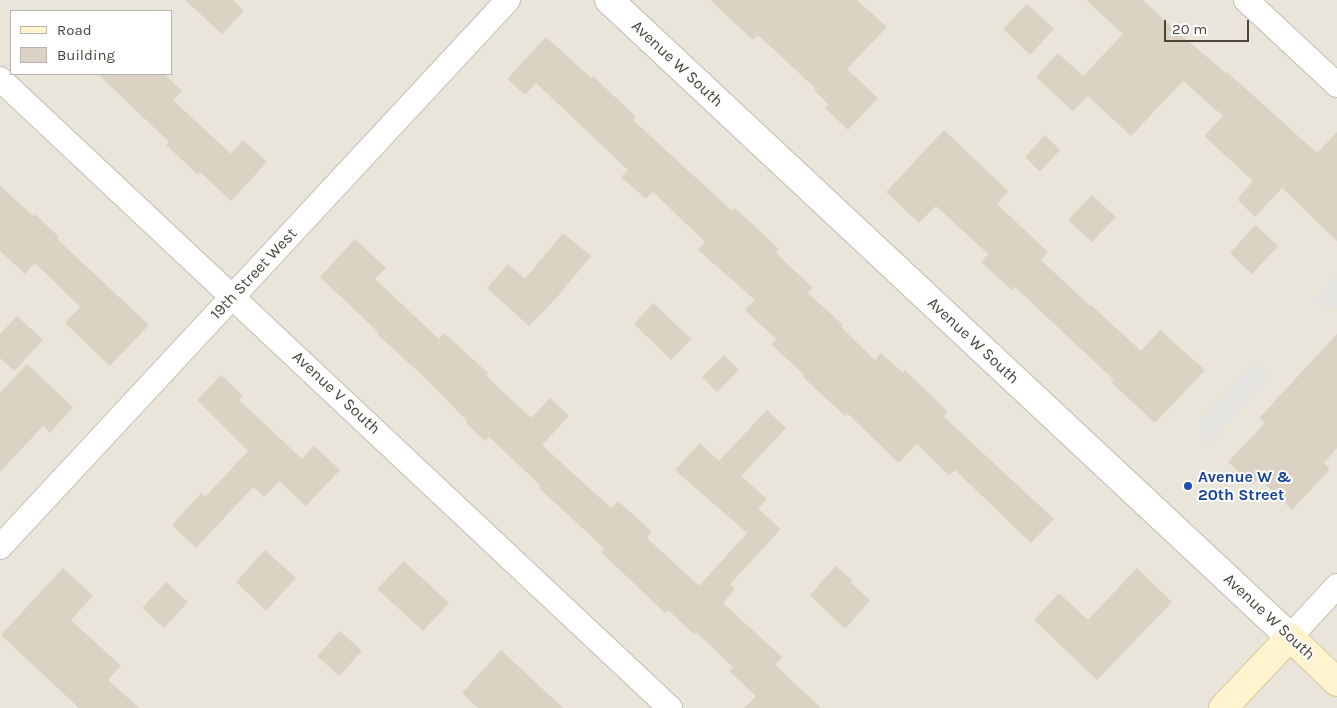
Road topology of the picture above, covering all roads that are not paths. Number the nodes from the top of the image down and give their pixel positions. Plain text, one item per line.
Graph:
1 (508, 0) edge
2 (609, 0) edge
3 (1246, 0) edge
4 (0, 78) edge
5 (1337, 85) edge
6 (233, 296) junction
7 (0, 548) edge
8 (1337, 586) edge
9 (1290, 637) junction
10 (1337, 682) edge
11 (670, 708) edge
12 (1223, 708) edge

1 - 6 street, 19th Street West
2 - 9 street, Avenue W South
3 - 5 street
4 - 6 street, Avenue V South
6 - 7 street, 19th Street West
6 - 11 street, Avenue V South
8 - 9 street
9 - 10 main road, Avenue W South
9 - 12 main road

